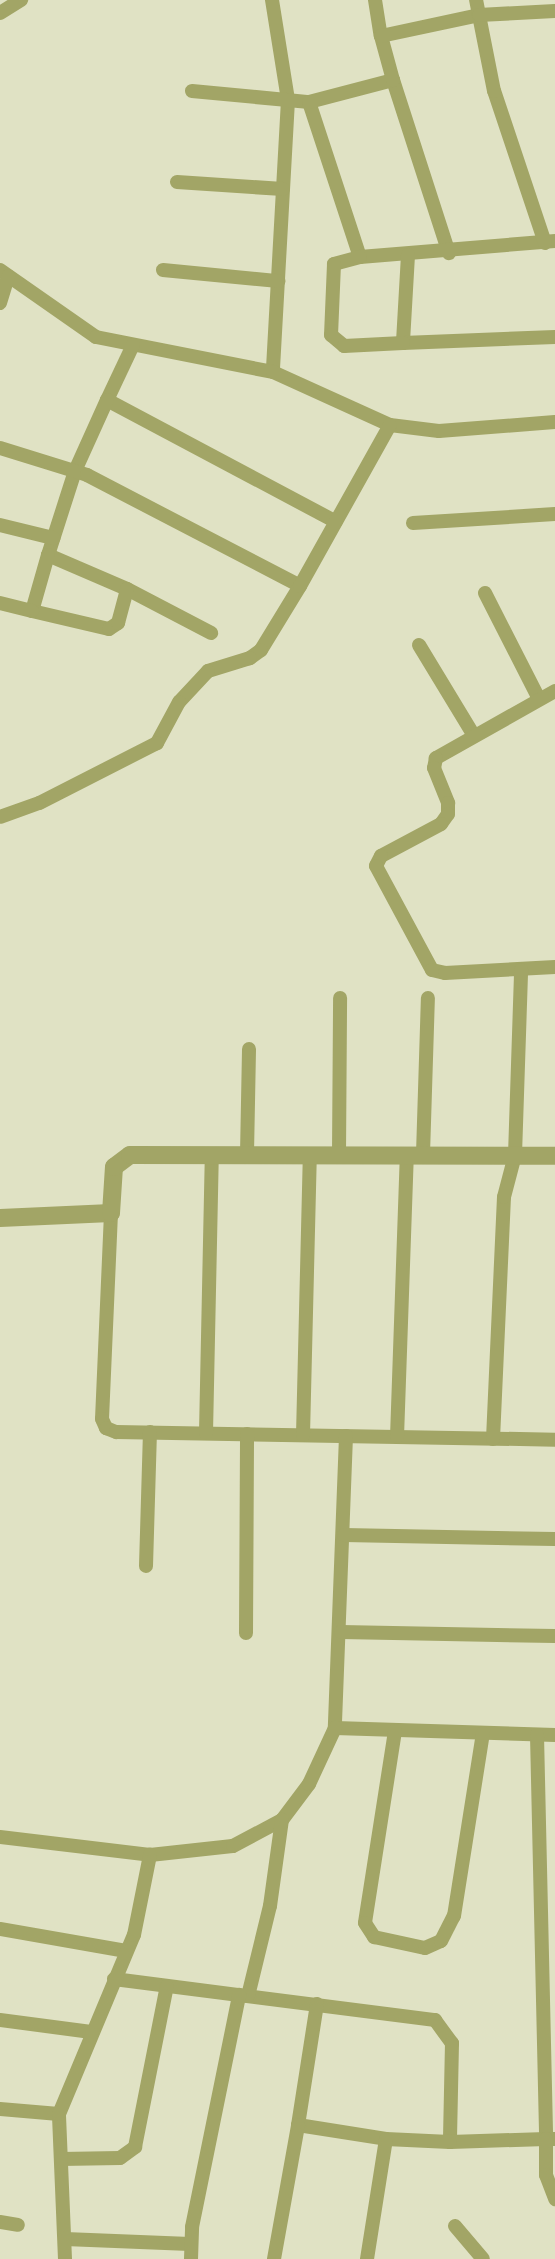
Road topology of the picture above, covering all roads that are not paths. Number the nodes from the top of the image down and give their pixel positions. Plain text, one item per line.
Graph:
1 (22, 0) edge
2 (272, 0) edge
3 (375, 0) edge
4 (476, 0) edge
5 (555, 11) edge
6 (0, 13) edge
7 (479, 15) junction
8 (381, 36) junction
9 (393, 80) junction
10 (192, 91) dead end
11 (288, 100) junction
12 (309, 102) junction
13 (177, 181) dead end
14 (283, 190) junction
15 (550, 242) edge
16 (449, 253) junction
17 (408, 255) junction
18 (360, 257) junction
19 (163, 270) dead end
20 (4, 273) edge
21 (278, 281) junction
22 (0, 303) edge
23 (555, 337) edge
24 (403, 343) junction
25 (133, 345) junction
26 (273, 372) junction
27 (107, 400) junction
28 (555, 422) edge
29 (390, 425) junction
30 (0, 448) edge
31 (75, 471) junction
32 (555, 513) edge
33 (335, 523) junction
34 (413, 523) dead end
35 (0, 525) edge
36 (53, 538) junction
37 (48, 555) junction
38 (300, 586) junction
39 (127, 589) junction
40 (485, 593) dead end
41 (0, 603) edge
42 (32, 611) junction
43 (211, 633) dead end
44 (419, 645) dead end
45 (555, 691) edge
46 (539, 699) junction
47 (473, 734) junction
48 (0, 817) edge
49 (555, 967) edge
50 (521, 970) junction
51 (340, 998) dead end
52 (428, 998) dead end
53 (249, 1049) dead end
54 (212, 1154) junction
55 (247, 1154) junction
56 (310, 1154) junction
57 (339, 1154) junction
58 (415, 1155) junction
59 (515, 1155) junction
60 (555, 1156) edge
61 (111, 1213) junction
62 (0, 1218) edge
63 (150, 1432) junction
64 (206, 1433) junction
65 (247, 1434) junction
66 (303, 1435) junction
67 (346, 1436) junction
68 (397, 1437) junction
69 (493, 1438) junction
70 (555, 1440) edge
71 (344, 1535) junction
72 (555, 1539) edge
73 (146, 1566) dead end
74 (341, 1632) junction
75 (246, 1633) dead end
76 (555, 1636) edge
77 (335, 1728) junction
78 (395, 1731) junction
79 (483, 1733) junction
80 (537, 1735) junction
81 (555, 1735) edge
82 (282, 1820) junction
83 (0, 1837) edge
84 (150, 1855) junction
85 (0, 1929) edge
86 (126, 1951) junction
87 (114, 1979) junction
88 (167, 1986) junction
89 (243, 1995) junction
90 (317, 2004) junction
91 (0, 2020) edge
92 (91, 2032) junction
93 (0, 2109) edge
94 (60, 2114) junction
95 (298, 2125) junction
96 (386, 2139) junction
97 (551, 2139) edge
98 (450, 2142) junction
99 (61, 2159) junction
100 (555, 2199) edge
101 (0, 2222) edge
102 (18, 2225) dead end
103 (455, 2226) dead end
104 (65, 2239) junction
105 (190, 2244) junction
106 (65, 2259) edge
107 (191, 2259) edge
108 (274, 2259) edge
109 (367, 2259) edge
110 (483, 2259) edge

1 - 6 street
2 - 11 street
3 - 8 street
4 - 7 street
5 - 7 street
7 - 8 street
7 - 15 street
8 - 9 street
9 - 12 street
9 - 16 street
10 - 11 street
11 - 12 street
11 - 14 street
12 - 18 street
13 - 14 street
14 - 21 street
15 - 16 street
16 - 17 street
17 - 18 street
17 - 24 street
18 - 24 street
19 - 21 street
20 - 22 street
20 - 25 street
21 - 26 street
23 - 24 street
25 - 26 street
25 - 27 street
26 - 29 street
27 - 31 street
27 - 33 street
28 - 29 street
29 - 33 street
30 - 31 street
31 - 36 street
31 - 38 street
32 - 34 street
33 - 38 street
35 - 36 street
36 - 37 street
37 - 39 street
37 - 42 street
38 - 48 street
39 - 42 street
39 - 43 street
40 - 46 street
41 - 42 street
44 - 47 street
45 - 46 street
46 - 47 street
47 - 50 street
49 - 50 street
50 - 59 street
51 - 57 street
52 - 58 street
53 - 55 street
54 - 55 street
54 - 61 street
54 - 64 street
55 - 56 street
56 - 57 street
56 - 66 street
57 - 58 street
58 - 59 street
58 - 68 street
59 - 60 street
59 - 69 street
61 - 62 street
61 - 63 street
63 - 64 street
63 - 73 street
64 - 65 street
65 - 66 street
65 - 75 street
66 - 67 street
67 - 68 street
67 - 71 street
68 - 69 street
69 - 70 street
71 - 72 street
71 - 74 street
74 - 76 street
74 - 77 street
77 - 78 street
77 - 82 street
78 - 79 street
78 - 79 street
79 - 80 street
80 - 81 street
80 - 97 street
82 - 84 street
82 - 89 street
83 - 84 street
84 - 86 street
85 - 86 street
86 - 87 street
87 - 88 street
87 - 92 street
88 - 89 street
88 - 99 street
89 - 90 street
89 - 105 street
90 - 95 street
90 - 98 street
91 - 92 street
92 - 94 street
93 - 94 street
94 - 99 street
95 - 96 street
95 - 108 street
96 - 98 street
96 - 109 street
97 - 98 street
97 - 100 street
99 - 104 street
101 - 102 street
103 - 110 street
104 - 105 street
104 - 106 street
105 - 107 street

